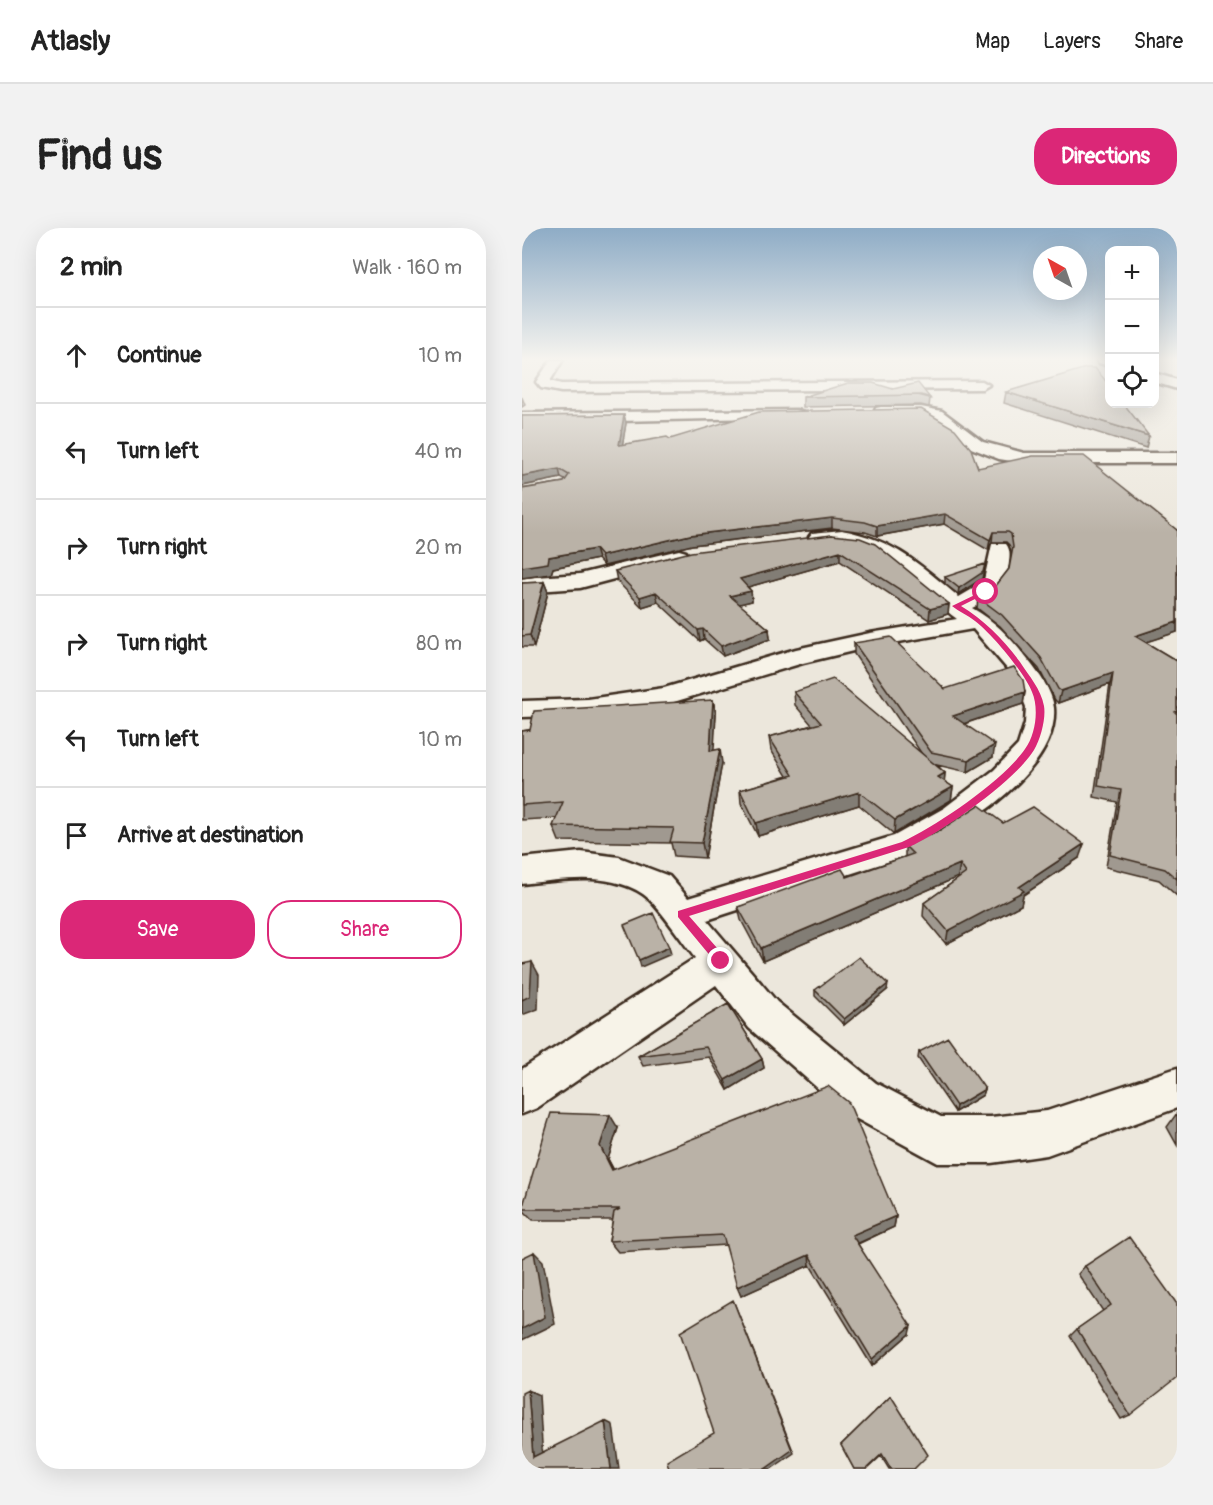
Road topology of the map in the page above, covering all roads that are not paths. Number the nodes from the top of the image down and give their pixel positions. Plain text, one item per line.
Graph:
1 (942, 418) edge
2 (1177, 458) edge
3 (797, 540) edge
4 (999, 548) edge
5 (704, 552) edge
6 (522, 585) edge
7 (967, 613) junction
8 (522, 710) edge
9 (522, 871) edge
10 (682, 914) junction
11 (721, 961) junction
12 (1177, 1088) edge
13 (522, 1093) edge

1 - 2 street
3 - 7 street
4 - 7 street
5 - 6 street
7 - 8 street
7 - 10 street
9 - 10 street
10 - 11 street
11 - 12 street
11 - 13 street

